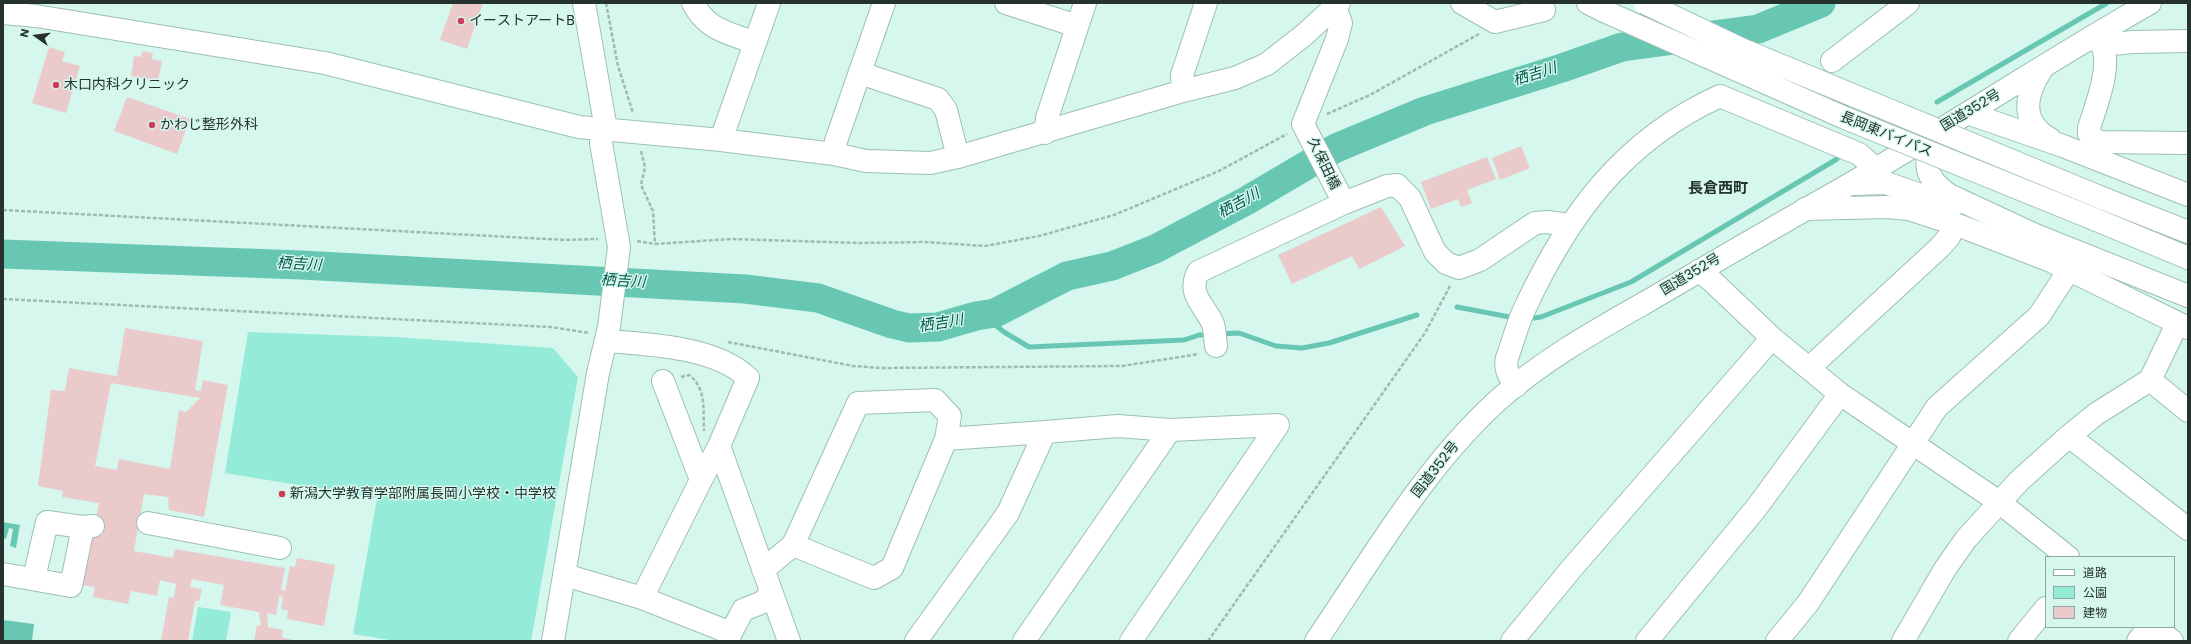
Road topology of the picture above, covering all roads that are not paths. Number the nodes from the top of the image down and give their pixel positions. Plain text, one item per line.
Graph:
1 (584, 3) edge
2 (693, 3) edge
3 (769, 3) edge
4 (884, 3) edge
5 (1006, 3) edge
6 (1085, 3) edge
7 (1206, 3) edge
8 (1462, 3) edge
9 (1645, 3) edge
10 (1908, 3) edge
11 (2150, 3) edge
12 (1337, 5) edge
13 (1596, 7) edge
14 (1544, 10) dead end
15 (3, 13) edge
16 (1077, 26) junction
17 (2097, 41) junction
18 (2188, 41) edge
19 (755, 43) junction
20 (1832, 61) dead end
21 (2046, 64) junction
22 (860, 73) junction
23 (1183, 91) junction
24 (1970, 114) junction
25 (1946, 126) junction
26 (603, 129) junction
27 (1045, 133) junction
28 (721, 140) junction
29 (2188, 143) edge
30 (2063, 146) junction
31 (834, 154) junction
32 (958, 157) junction
33 (1875, 168) junction
34 (1849, 184) junction
35 (2188, 195) edge
36 (1342, 201) junction
37 (1805, 209) junction
38 (1955, 224) junction
39 (1569, 225) junction
40 (2188, 232) edge
41 (2034, 235) junction
42 (2188, 258) edge
43 (2069, 270) junction
44 (1699, 271) junction
45 (2188, 296) edge
46 (2183, 326) edge
47 (602, 334) junction
48 (1772, 338) junction
49 (1216, 346) road end
50 (1809, 368) junction
51 (2150, 380) junction
52 (663, 381) dead end
53 (1516, 386) junction
54 (1840, 394) junction
55 (2188, 411) edge
56 (1170, 430) junction
57 (1045, 432) junction
58 (2069, 436) junction
59 (946, 439) junction
60 (1913, 444) junction
61 (719, 446) junction
62 (701, 480) junction
63 (1999, 502) junction
64 (148, 524) dead end
65 (2188, 529) edge
66 (793, 545) junction
67 (280, 548) dead end
68 (2067, 556) edge
69 (763, 570) junction
70 (3, 574) edge
71 (565, 575) junction
72 (34, 578) junction
73 (771, 592) junction
74 (642, 598) junction
75 (2045, 609) edge
76 (2148, 628) edge
77 (2156, 628) edge
78 (730, 637) edge
79 (553, 641) edge
80 (789, 641) edge
81 (916, 641) edge
82 (1024, 641) edge
83 (1130, 641) edge
84 (1316, 641) edge
85 (1512, 641) edge
86 (1647, 641) edge
87 (1778, 641) edge
88 (1903, 641) edge
89 (2019, 641) edge
90 (2138, 641) edge
91 (2172, 641) edge

1 - 26 main road
2 - 19 main road
3 - 19 main road
4 - 22 main road
5 - 16 main road
6 - 16 main road
7 - 23 main road
8 - 14 main road
9 - 40 main road, 長岡東バイパス, bridge
10 - 20 main road
11 - 17 main road, 国道352号
12 - 23 main road
12 - 36 main road, 久保田橋
13 - 42 main road, 長岡東バイパス, bridge
15 - 26 main road
16 - 27 main road
17 - 18 main road
17 - 21 main road, 国道352号
17 - 29 main road
19 - 28 main road
21 - 24 main road, 国道352号
21 - 30 main road
22 - 31 main road
22 - 32 main road
23 - 27 main road
24 - 25 main road, 国道352号
24 - 30 main road
25 - 33 main road, 国道352号
25 - 41 main road
26 - 28 main road
26 - 47 main road
27 - 32 main road
28 - 31 main road
30 - 35 main road
31 - 32 main road
33 - 34 main road, 国道352号
33 - 39 main road
34 - 37 main road, 国道352号
34 - 41 main road
36 - 39 main road
36 - 49 main road
37 - 38 main road
37 - 44 main road, 国道352号
38 - 43 main road
38 - 50 main road
39 - 53 main road
41 - 45 main road
43 - 46 main road
43 - 60 main road
44 - 48 main road
44 - 53 main road, 国道352号
46 - 51 main road
47 - 61 main road
47 - 71 main road
48 - 50 main road
48 - 85 main road
50 - 54 main road
51 - 55 main road
51 - 58 main road
52 - 62 main road
53 - 84 main road, 国道352号
54 - 60 main road
54 - 86 main road
56 - 57 main road
56 - 82 main road
56 - 83 main road
57 - 59 main road
57 - 81 main road
58 - 63 main road
58 - 65 main road
59 - 66 main road
59 - 66 main road
60 - 63 main road
60 - 87 main road
61 - 62 main road
61 - 69 main road
62 - 74 main road
63 - 68 main road
63 - 88 main road
64 - 67 main road
66 - 69 main road
69 - 73 main road
70 - 72 main road
71 - 74 main road
71 - 79 main road
72 - 72 main road
73 - 78 main road
73 - 80 main road
74 - 78 main road
75 - 89 main road
76 - 90 main road
77 - 91 main road

